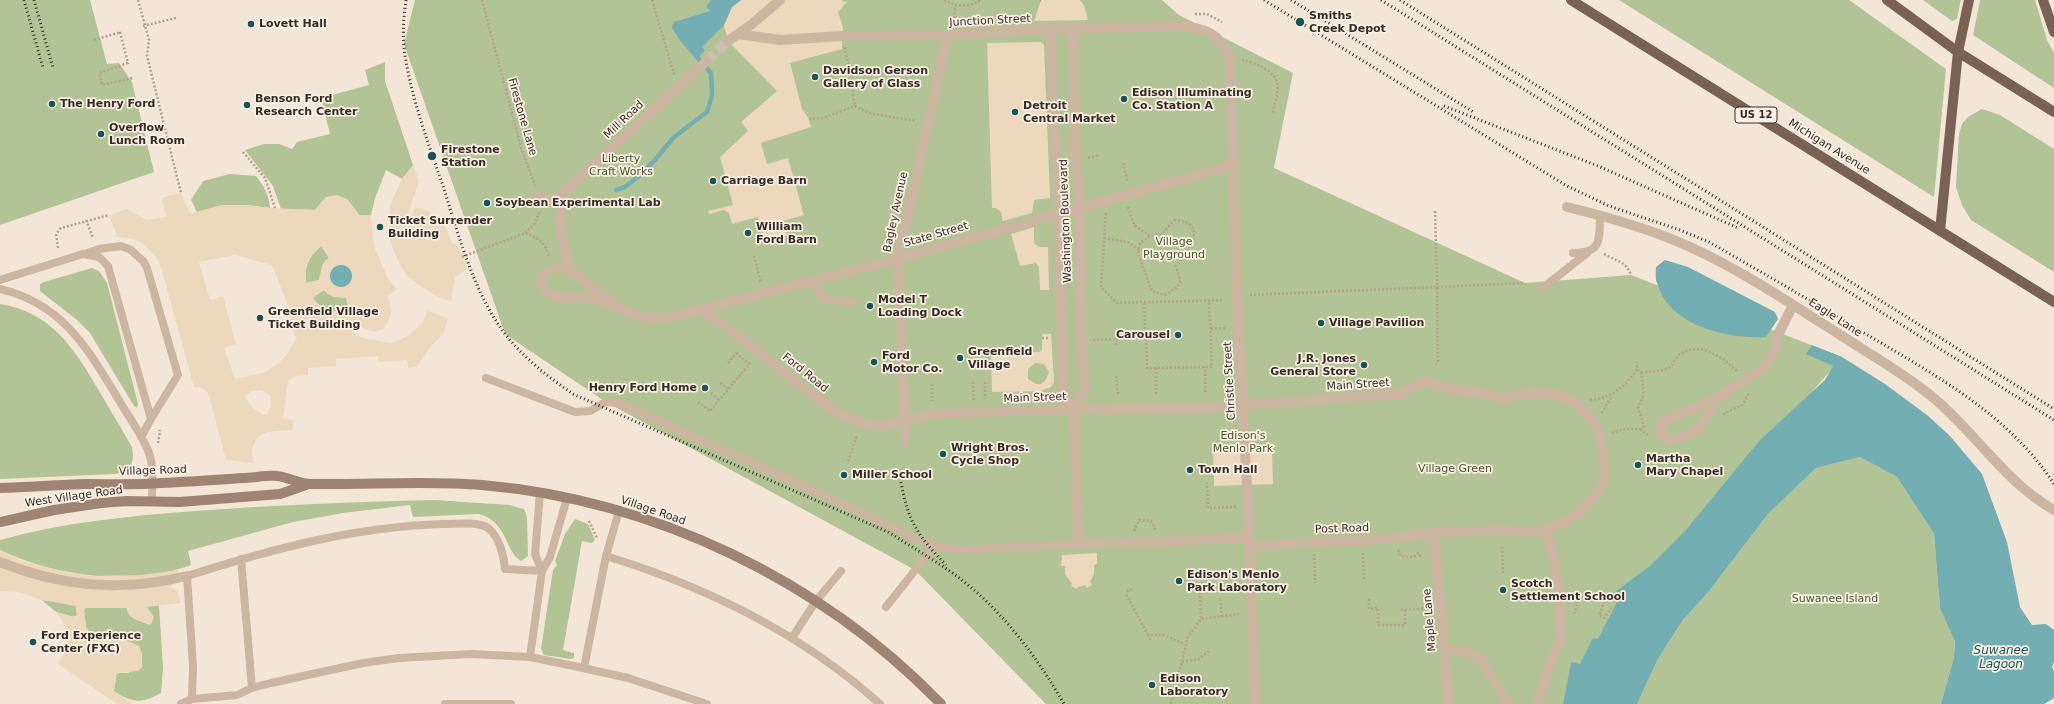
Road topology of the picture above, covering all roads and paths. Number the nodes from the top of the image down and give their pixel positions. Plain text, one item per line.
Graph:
1 (138, 0) edge
2 (482, 0) edge
3 (652, 0) edge
4 (780, 0) edge
5 (944, 0) edge
6 (981, 0) edge
7 (1571, 0) edge
8 (1887, 0) edge
9 (1969, 0) edge
10 (2043, 0) edge
11 (956, 5) junction
12 (176, 18) dead end
13 (144, 26) junction
14 (1050, 29) junction
15 (1073, 29) junction
16 (2054, 32) edge
17 (738, 34) junction
18 (950, 35) junction
19 (842, 36) junction
20 (94, 40) dead end
21 (728, 41) tunnel mouth
22 (1958, 52) junction
23 (1230, 57) junction
24 (705, 64) tunnel mouth
25 (133, 78) dead end
26 (679, 86) junction
27 (855, 106) junction
28 (2054, 112) edge
29 (1273, 113) dead end
30 (809, 119) dead end
31 (920, 122) dead end
32 (243, 152) dead end
33 (1123, 163) dead end
34 (1234, 165) junction
35 (1130, 188) dead end
36 (565, 191) junction
37 (181, 193) dead end
38 (539, 197) junction
39 (1127, 204) dead end
40 (1567, 207) dead end
41 (276, 208) dead end
42 (1080, 208) junction
43 (1106, 210) dead end
44 (1435, 211) dead end
45 (1059, 213) junction
46 (109, 215) dead end
47 (1600, 215) junction
48 (87, 220) junction
49 (1940, 231) junction
50 (525, 233) junction
51 (1150, 236) junction
52 (93, 238) dead end
53 (1104, 238) junction
54 (58, 248) dead end
55 (1594, 249) junction
56 (1139, 250) junction
57 (1573, 253) dead end
58 (1586, 253) junction
59 (83, 254) junction
60 (754, 256) dead end
61 (462, 257) dead end
62 (898, 259) junction
63 (550, 263) dead end
64 (571, 271) junction
65 (1631, 275) dead end
66 (816, 279) junction
67 (0, 280) edge
68 (1525, 283) dead end
69 (1437, 287) junction
70 (1544, 287) dead end
71 (0, 289) edge
72 (764, 293) junction
73 (1233, 298) junction
74 (898, 299) junction
75 (886, 300) dead end
76 (1209, 301) junction
77 (853, 302) dead end
78 (2054, 302) edge
79 (1144, 303) junction
80 (1793, 305) junction
81 (621, 308) junction
82 (701, 310) junction
83 (1230, 328) dead end
84 (1211, 329) junction
85 (1144, 336) junction
86 (1117, 339) junction
87 (1090, 340) dead end
88 (1116, 346) dead end
89 (759, 352) junction
90 (736, 353) dead end
91 (1636, 360) dead end
92 (749, 364) junction
93 (1436, 364) dead end
94 (1205, 366) junction
95 (1156, 368) junction
96 (1637, 368) junction
97 (1116, 376) dead end
98 (486, 378) dead end
99 (973, 382) dead end
100 (985, 382) dead end
101 (720, 383) dead end
102 (932, 384) dead end
103 (728, 390) junction
104 (1205, 392) dead end
105 (710, 393) dead end
106 (1118, 394) dead end
107 (1156, 394) dead end
108 (1612, 395) junction
109 (1717, 398) junction
110 (719, 400) junction
111 (698, 402) dead end
112 (1575, 402) junction
113 (1243, 406) junction
114 (1074, 409) junction
115 (974, 412) junction
116 (985, 412) junction
117 (933, 414) junction
118 (151, 419) junction
119 (905, 420) junction
120 (862, 423) junction
121 (1597, 428) junction
122 (141, 437) junction
123 (905, 442) dead end
124 (848, 461) dead end
125 (1207, 482) dead end
126 (152, 484) junction
127 (306, 484) junction
128 (0, 488) edge
129 (540, 493) junction
130 (567, 498) junction
131 (152, 501) junction
132 (1249, 507) junction
133 (2054, 510) edge
134 (619, 511) junction
135 (589, 521) dead end
136 (0, 522) edge
137 (1546, 530) junction
138 (1133, 533) dead end
139 (1157, 533) dead end
140 (1434, 533) junction
141 (1249, 537) junction
142 (597, 538) dead end
143 (1364, 541) junction
144 (1314, 542) junction
145 (1078, 544) junction
146 (935, 545) junction
147 (1250, 547) junction
148 (1502, 548) dead end
149 (606, 556) junction
150 (241, 559) junction
151 (0, 562) edge
152 (542, 571) junction
153 (841, 571) dead end
154 (1503, 573) dead end
155 (187, 576) junction
156 (1364, 579) dead end
157 (1315, 583) dead end
158 (1132, 589) dead end
159 (1200, 592) dead end
160 (1220, 599) dead end
161 (1369, 599) dead end
162 (816, 601) junction
163 (1613, 606) dead end
164 (886, 607) dead end
165 (1432, 608) dead end
166 (1401, 610) dead end
167 (1405, 610) junction
168 (1252, 612) junction
169 (1222, 617) junction
170 (1572, 619) dead end
171 (1201, 620) junction
172 (1148, 635) junction
173 (792, 638) junction
174 (1150, 640) dead end
175 (1186, 645) junction
176 (1210, 650) dead end
177 (1444, 650) junction
178 (530, 657) junction
179 (1182, 662) junction
180 (584, 668) junction
181 (252, 688) junction
182 (192, 699) junction
183 (181, 704) edge
184 (445, 704) edge
185 (511, 704) edge
186 (707, 704) edge
187 (880, 704) edge
188 (941, 704) edge
189 (1171, 704) edge
190 (1255, 704) edge
191 (1449, 704) edge
192 (1509, 704) edge
193 (1537, 704) edge

1 - 13 path
2 - 38 path, Firestone Lane
3 - 26 path
4 - 17 street
5 - 11 path
6 - 11 path
7 - 49 main road, Michigan Avenue / US 12
8 - 22 main road
9 - 22 main road
10 - 16 main road
11 - 18 path
12 - 13 path
13 - 37 path
14 - 15 street, Junction Street
14 - 18 street, Junction Street
14 - 45 street, Washington Boulevard
15 - 23 street, Junction Street
15 - 42 street, Washington Boulevard
17 - 19 street, Junction Street
17 - 21 street
18 - 19 street, Junction Street
18 - 62 street, Bagley Avenue
19 - 27 path
20 - 25 path
22 - 28 main road
22 - 49 main road
23 - 29 path
23 - 34 street, Christie Street
24 - 26 street, Mill Road
26 - 36 street, Mill Road
27 - 30 path
27 - 31 path
32 - 41 path
33 - 35 path
34 - 42 street, State Street
34 - 73 street, Christie Street
36 - 38 street, Mill Road
36 - 64 street
38 - 50 path, Firestone Lane
39 - 51 path
40 - 47 street, Eagle Lane
42 - 45 street, State Street
42 - 114 street, Washington Boulevard
43 - 53 path
44 - 69 path
45 - 62 street, State Street
45 - 114 street, Washington Boulevard
46 - 48 path
47 - 55 lane
47 - 80 street, Eagle Lane
48 - 52 path
48 - 54 path
49 - 78 main road, Michigan Avenue / US 12
50 - 61 path
50 - 63 path
51 - 56 path
51 - 56 path
53 - 56 path
53 - 79 path
55 - 58 lane
55 - 65 path
57 - 58 lane
58 - 70 lane
59 - 67 lane
59 - 118 lane
59 - 118 lane
60 - 72 path
62 - 66 street, State Street
62 - 74 street, Bagley Avenue
64 - 81 street, State Street
64 - 81 street, State Street
66 - 72 street, State Street
66 - 77 lane
68 - 69 path
69 - 73 path
69 - 93 path
71 - 122 lane
72 - 82 street, State Street
73 - 76 path
73 - 113 street, Christie Street
74 - 75 lane
74 - 119 street, Bagley Avenue
76 - 79 path
76 - 84 path
79 - 85 path
80 - 109 street
80 - 133 street, Eagle Lane
81 - 82 street, State Street
82 - 89 street, Ford Road
83 - 84 path
84 - 94 path
85 - 86 path
85 - 95 path
86 - 87 path
86 - 88 path
89 - 92 path
89 - 120 street, Ford Road
90 - 92 path
91 - 96 path
92 - 103 path
94 - 95 path
94 - 104 path
95 - 107 path
96 - 108 path
96 - 121 path
97 - 106 path
98 - 146 lane
99 - 115 path
100 - 116 path
101 - 103 path
102 - 117 path
103 - 110 path
105 - 110 path
108 - 112 path
108 - 121 path
109 - 109 street
110 - 111 path
112 - 113 street, Main Street
112 - 121 street, Main Street
113 - 114 street, Main Street
113 - 132 street, Christie Street
114 - 116 street, Main Street
114 - 145 street
115 - 116 street, Main Street
115 - 117 street, Main Street
117 - 119 street, Main Street
118 - 122 lane
119 - 120 street, Ford Road
119 - 123 lane
120 - 124 path
121 - 137 street
122 - 126 lane
125 - 132 path
126 - 127 street, Village Road
126 - 128 street, Village Road
126 - 131 lane
127 - 129 street, Village Road
127 - 131 street, Village Road
129 - 130 street, Village Road
129 - 152 lane
130 - 134 street, Village Road
130 - 152 lane
131 - 136 street, West Village Road
132 - 141 street, Christie Street
134 - 149 lane
134 - 162 street, Village Road
135 - 142 path
137 - 140 street
137 - 193 street
138 - 139 path
140 - 143 street, Post Road
140 - 177 street, Maple Lane
141 - 145 street
141 - 147 street, Christie Street
143 - 144 street, Post Road
143 - 156 path
144 - 147 street, Post Road
144 - 157 path
145 - 146 lane
146 - 164 lane
147 - 168 street, Christie Street
148 - 154 path
149 - 173 lane
149 - 180 lane
150 - 152 lane
150 - 155 lane
150 - 181 lane
151 - 155 street
152 - 178 lane
153 - 162 lane
155 - 182 lane
158 - 172 path
159 - 171 path
160 - 169 path
161 - 167 path
162 - 173 lane
162 - 188 street, Village Road
163 - 170 path
165 - 167 path
166 - 167 path
168 - 169 path
168 - 190 street, Christie Street
169 - 171 path
171 - 175 path
172 - 174 path
172 - 175 path
173 - 187 lane
175 - 179 path
176 - 179 path
177 - 191 street, Maple Lane
177 - 192 street
178 - 180 lane
178 - 181 lane
179 - 189 path
180 - 186 lane
181 - 182 lane
182 - 183 lane
184 - 185 lane

